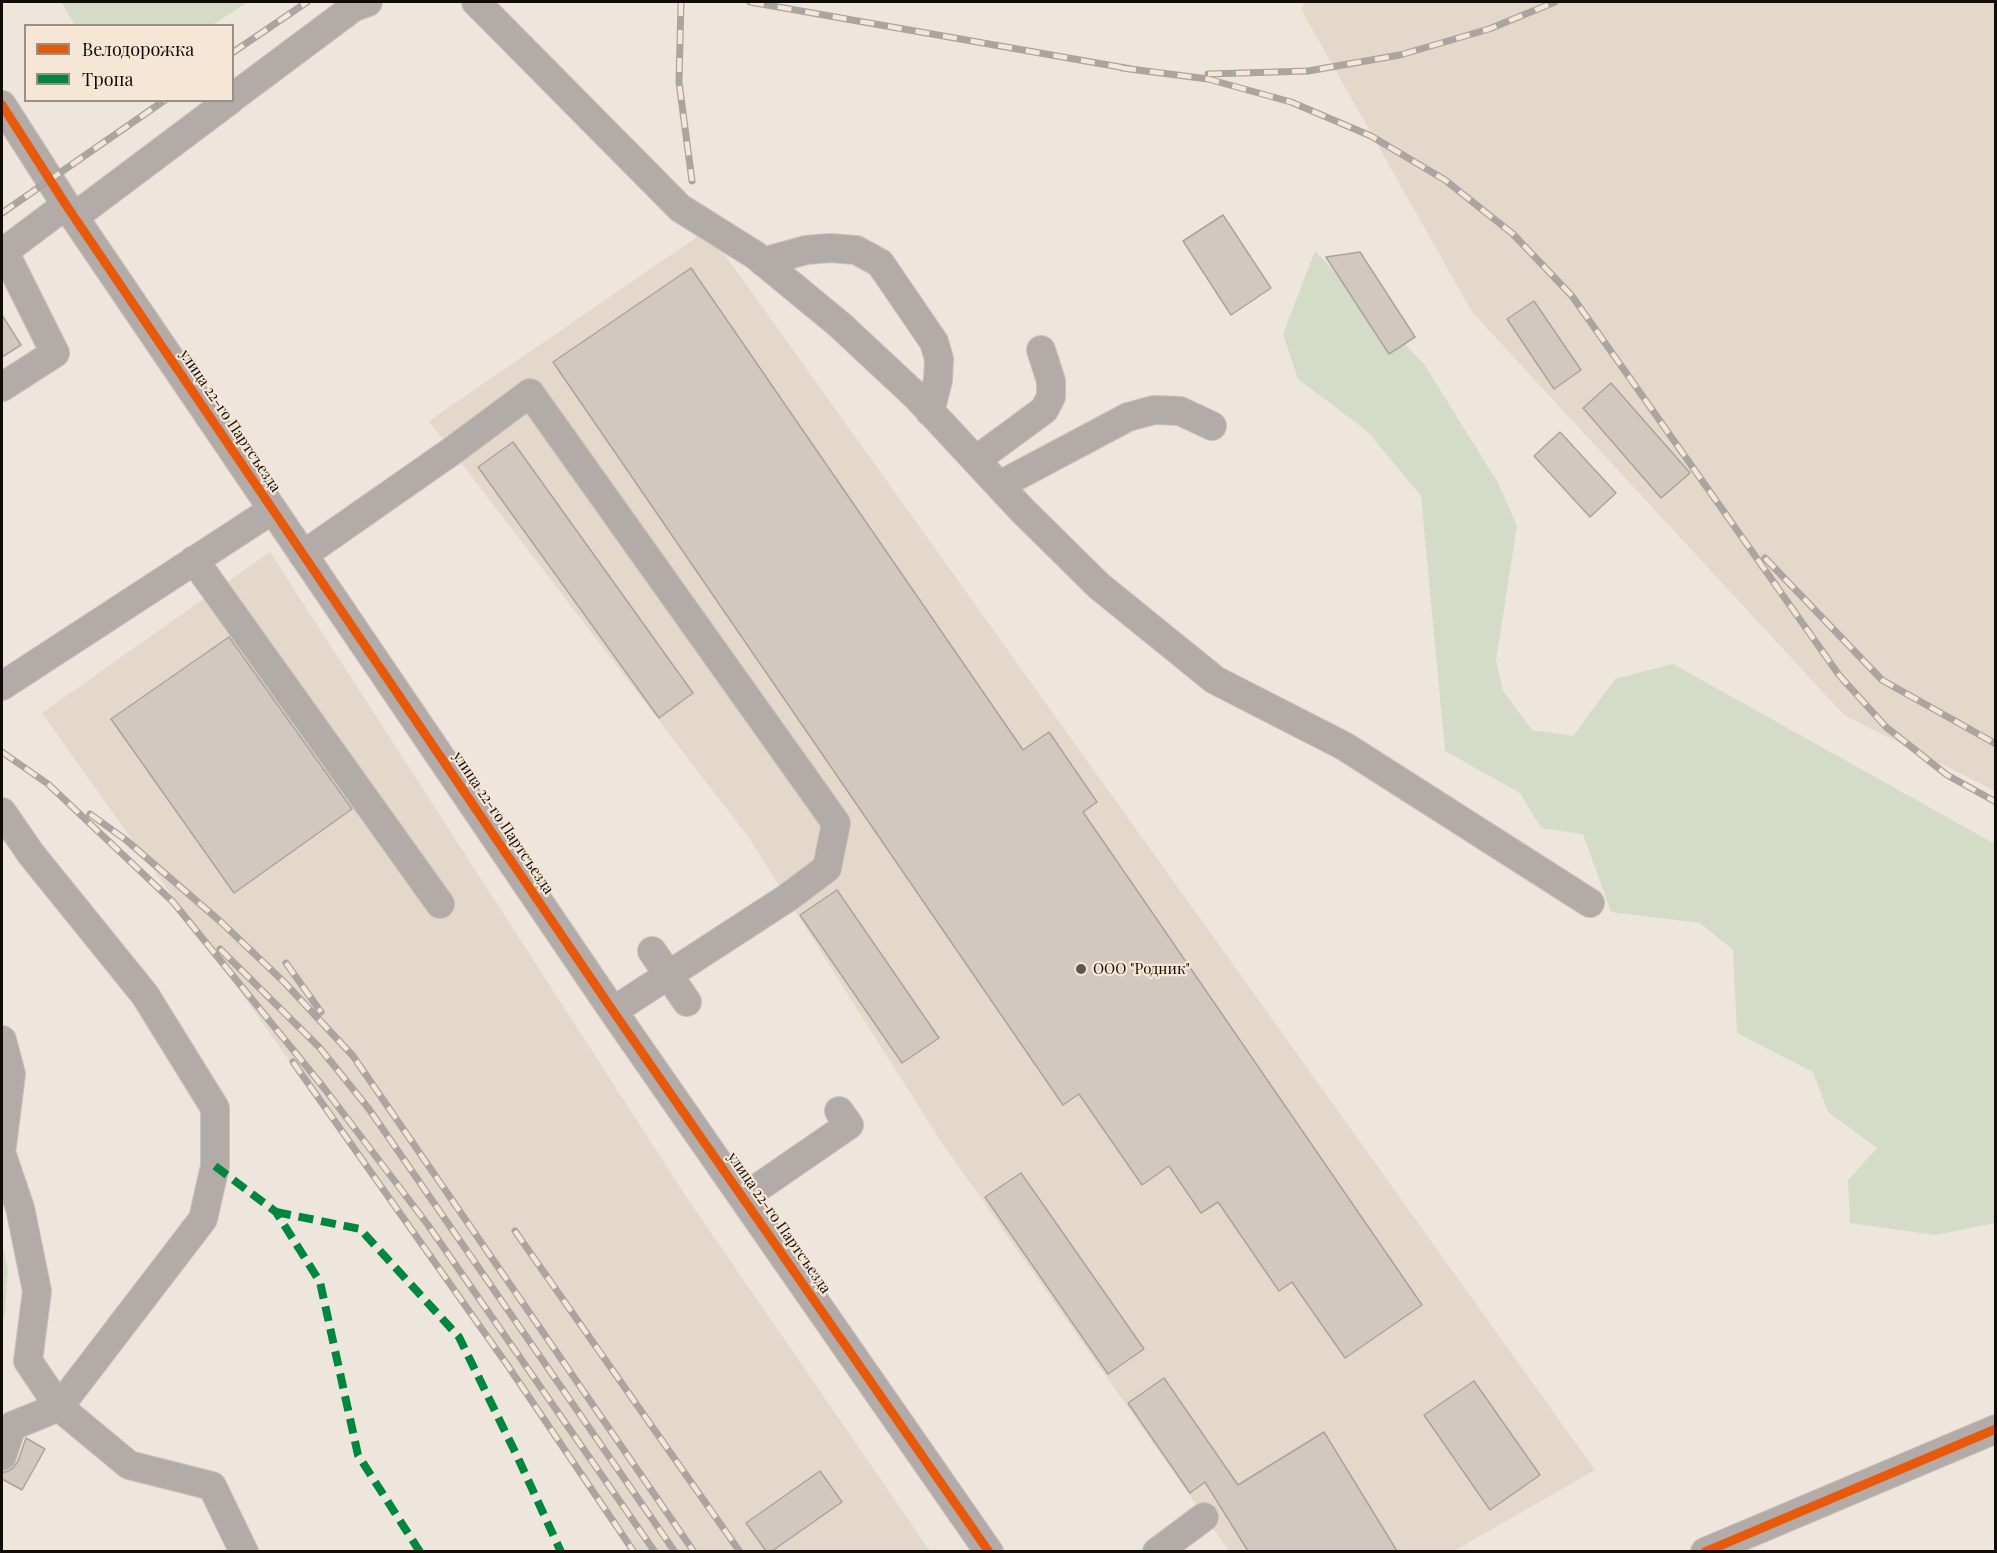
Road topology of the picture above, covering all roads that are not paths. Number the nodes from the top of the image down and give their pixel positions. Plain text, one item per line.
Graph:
1 (368, 2) edge
2 (476, 2) edge
3 (234, 97) edge
4 (227, 102) edge
5 (2, 105) edge
6 (70, 211) junction
7 (3, 252) edge
8 (763, 262) junction
9 (1041, 350) dead end
10 (2, 387) edge
11 (930, 412) junction
12 (1212, 426) dead end
13 (976, 460) junction
14 (1000, 485) junction
15 (272, 510) junction
16 (303, 555) junction
17 (194, 560) junction
18 (2, 686) edge
19 (2, 813) edge
20 (1590, 903) dead end
21 (440, 904) dead end
22 (652, 951) dead end
23 (668, 975) junction
24 (687, 1002) dead end
25 (613, 1011) junction
26 (2, 1040) edge
27 (839, 1111) dead end
28 (2, 1146) edge
29 (2, 1155) edge
30 (743, 1198) junction
31 (59, 1407) junction
32 (1995, 1429) edge
33 (2, 1456) edge
34 (1204, 1517) dead end
35 (244, 1551) edge
36 (989, 1551) edge
37 (1157, 1551) edge
38 (1705, 1551) edge

1 - 3 street
2 - 8 street
4 - 6 street
5 - 6 street, улица 22-го Партсъезда
6 - 7 street
6 - 15 street, улица 22-го Партсъезда
7 - 10 street
8 - 11 street
8 - 11 street
9 - 13 street
11 - 13 street
12 - 14 street
13 - 14 street
14 - 20 street
15 - 16 street, улица 22-го Партсъезда
15 - 17 street
16 - 23 street
16 - 25 street, улица 22-го Партсъезда
17 - 18 street
17 - 21 street
19 - 31 street
22 - 23 street
23 - 24 street
23 - 25 street
25 - 30 street, улица 22-го Партсъезда
26 - 28 street
27 - 30 street
29 - 31 street
30 - 36 street, улица 22-го Партсъезда
31 - 33 street
31 - 35 street
32 - 38 street
34 - 37 street

